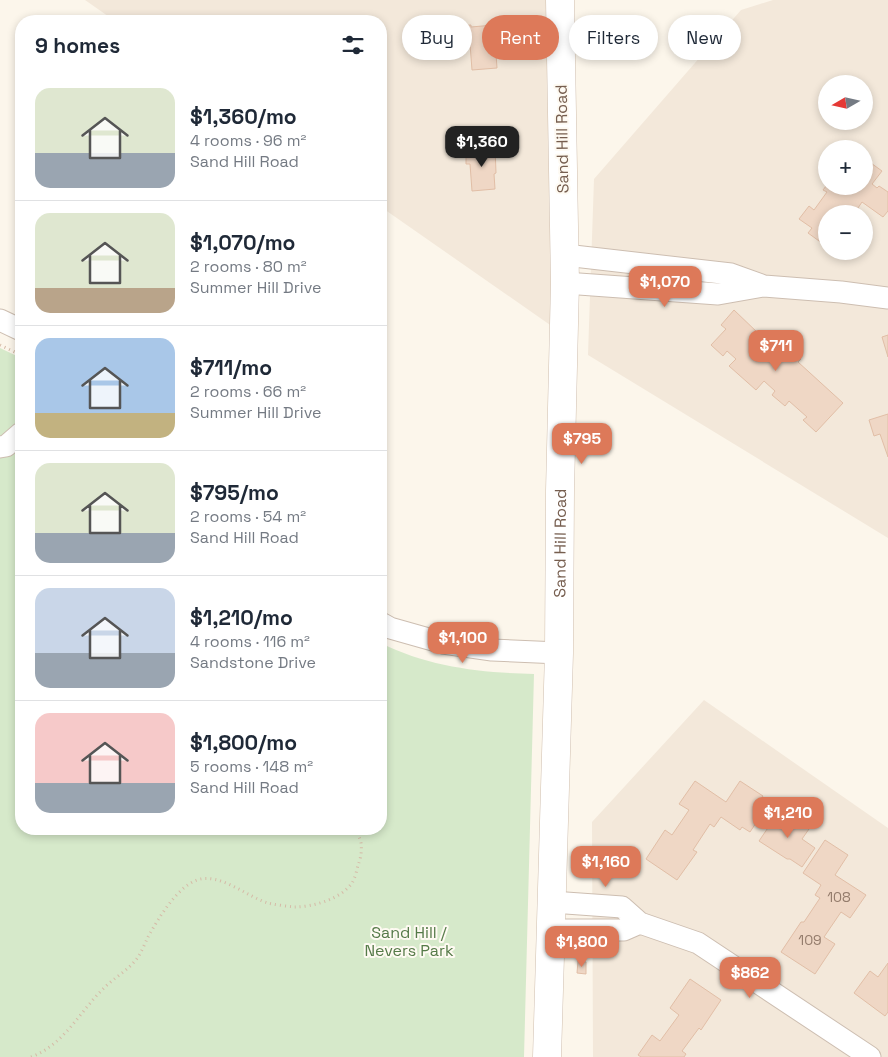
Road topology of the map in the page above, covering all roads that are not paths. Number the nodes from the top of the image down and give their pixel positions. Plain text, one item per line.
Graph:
1 (560, 0) edge
2 (565, 255) junction
3 (565, 283) junction
4 (764, 286) junction
5 (888, 298) edge
6 (0, 320) edge
7 (15, 327) edge
8 (15, 438) edge
9 (0, 447) edge
10 (387, 626) edge
11 (559, 653) junction
12 (552, 902) junction
13 (640, 923) junction
14 (551, 930) junction
15 (547, 1057) edge
16 (870, 1057) edge

1 - 2 street, Sand Hill Road
2 - 3 street, Sand Hill Road
2 - 4 street
3 - 4 street
3 - 11 street, Sand Hill Road
4 - 5 street
6 - 7 street
8 - 9 street
10 - 11 street
11 - 12 street, Sand Hill Road
12 - 13 street
12 - 14 street, Sand Hill Road
13 - 14 street
13 - 16 street
14 - 15 street, Sand Hill Road

